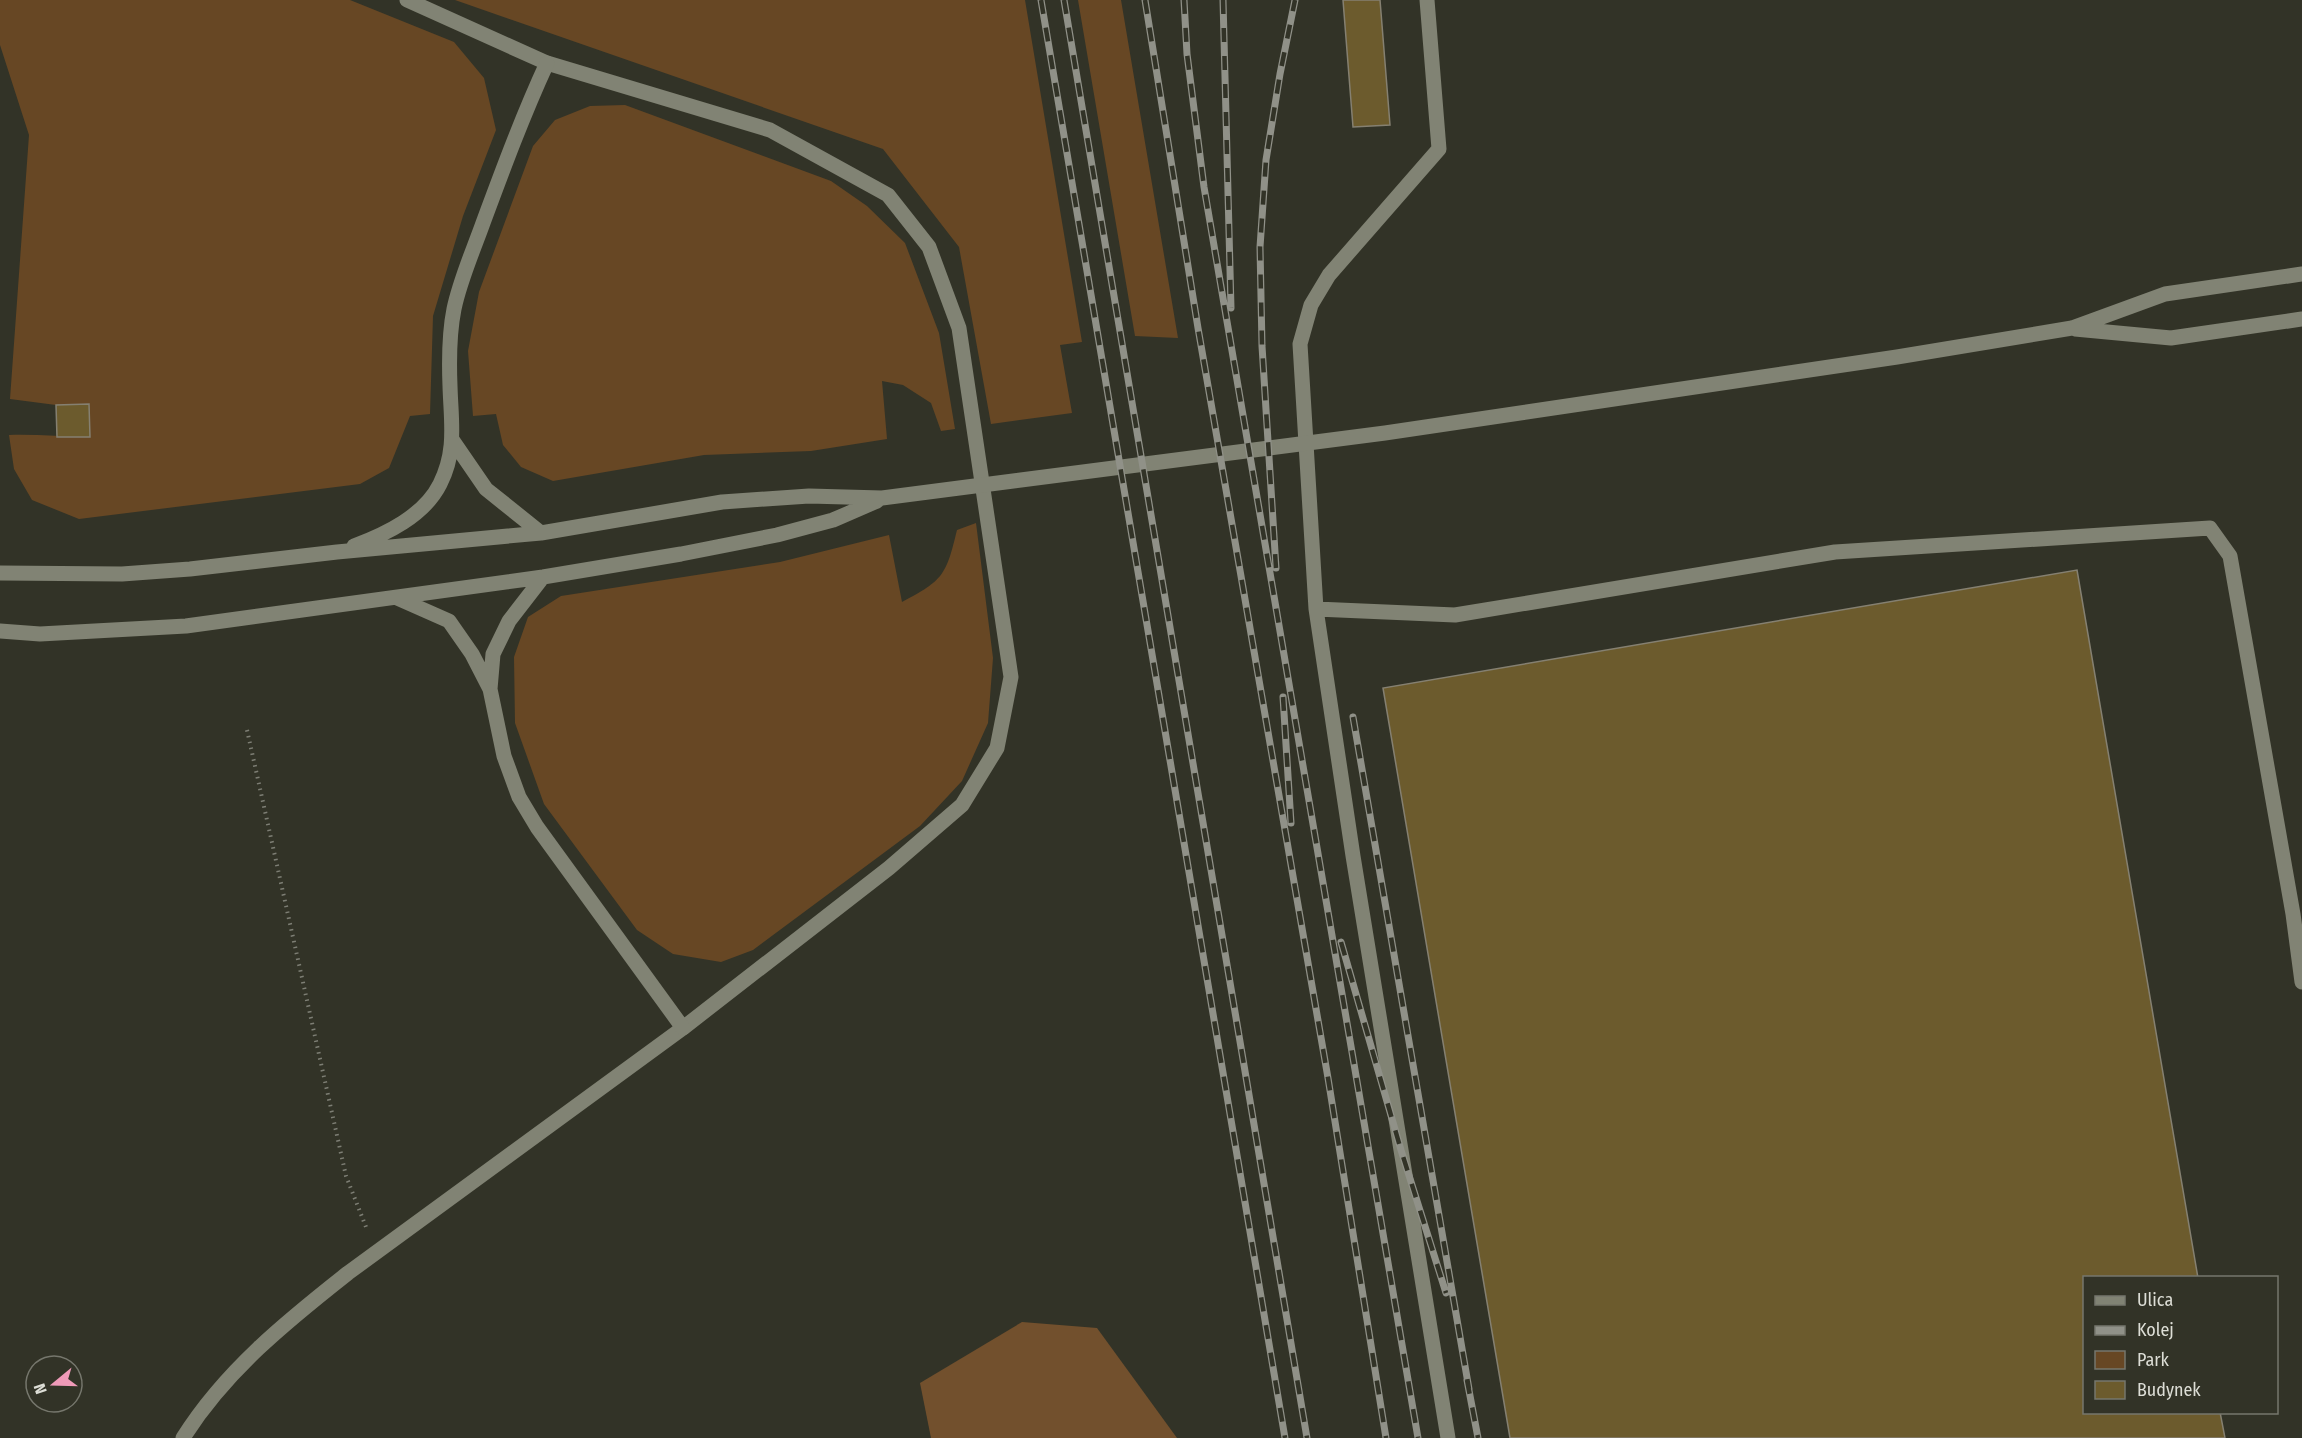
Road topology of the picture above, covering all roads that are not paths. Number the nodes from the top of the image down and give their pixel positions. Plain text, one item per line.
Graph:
1 (407, 0) edge
2 (1427, 0) edge
3 (547, 63) junction
4 (2302, 273) edge
5 (2302, 319) edge
6 (2072, 328) junction
7 (453, 441) junction
8 (882, 498) junction
9 (540, 533) junction
10 (338, 552) junction
11 (0, 573) edge
12 (543, 577) junction
13 (397, 598) junction
14 (1316, 609) junction
15 (0, 631) edge
16 (489, 688) junction
17 (2302, 982) edge
18 (682, 1028) junction
19 (183, 1438) edge
20 (1448, 1438) edge

1 - 3 street
2 - 14 street
3 - 7 street
3 - 18 street
4 - 6 street
5 - 6 street
6 - 8 street
7 - 9 street
7 - 10 street
8 - 9 street
8 - 12 street
9 - 10 street
10 - 11 street
12 - 13 street
12 - 16 street
13 - 15 street
13 - 16 street
14 - 17 street
14 - 20 street
16 - 18 street
18 - 19 street

